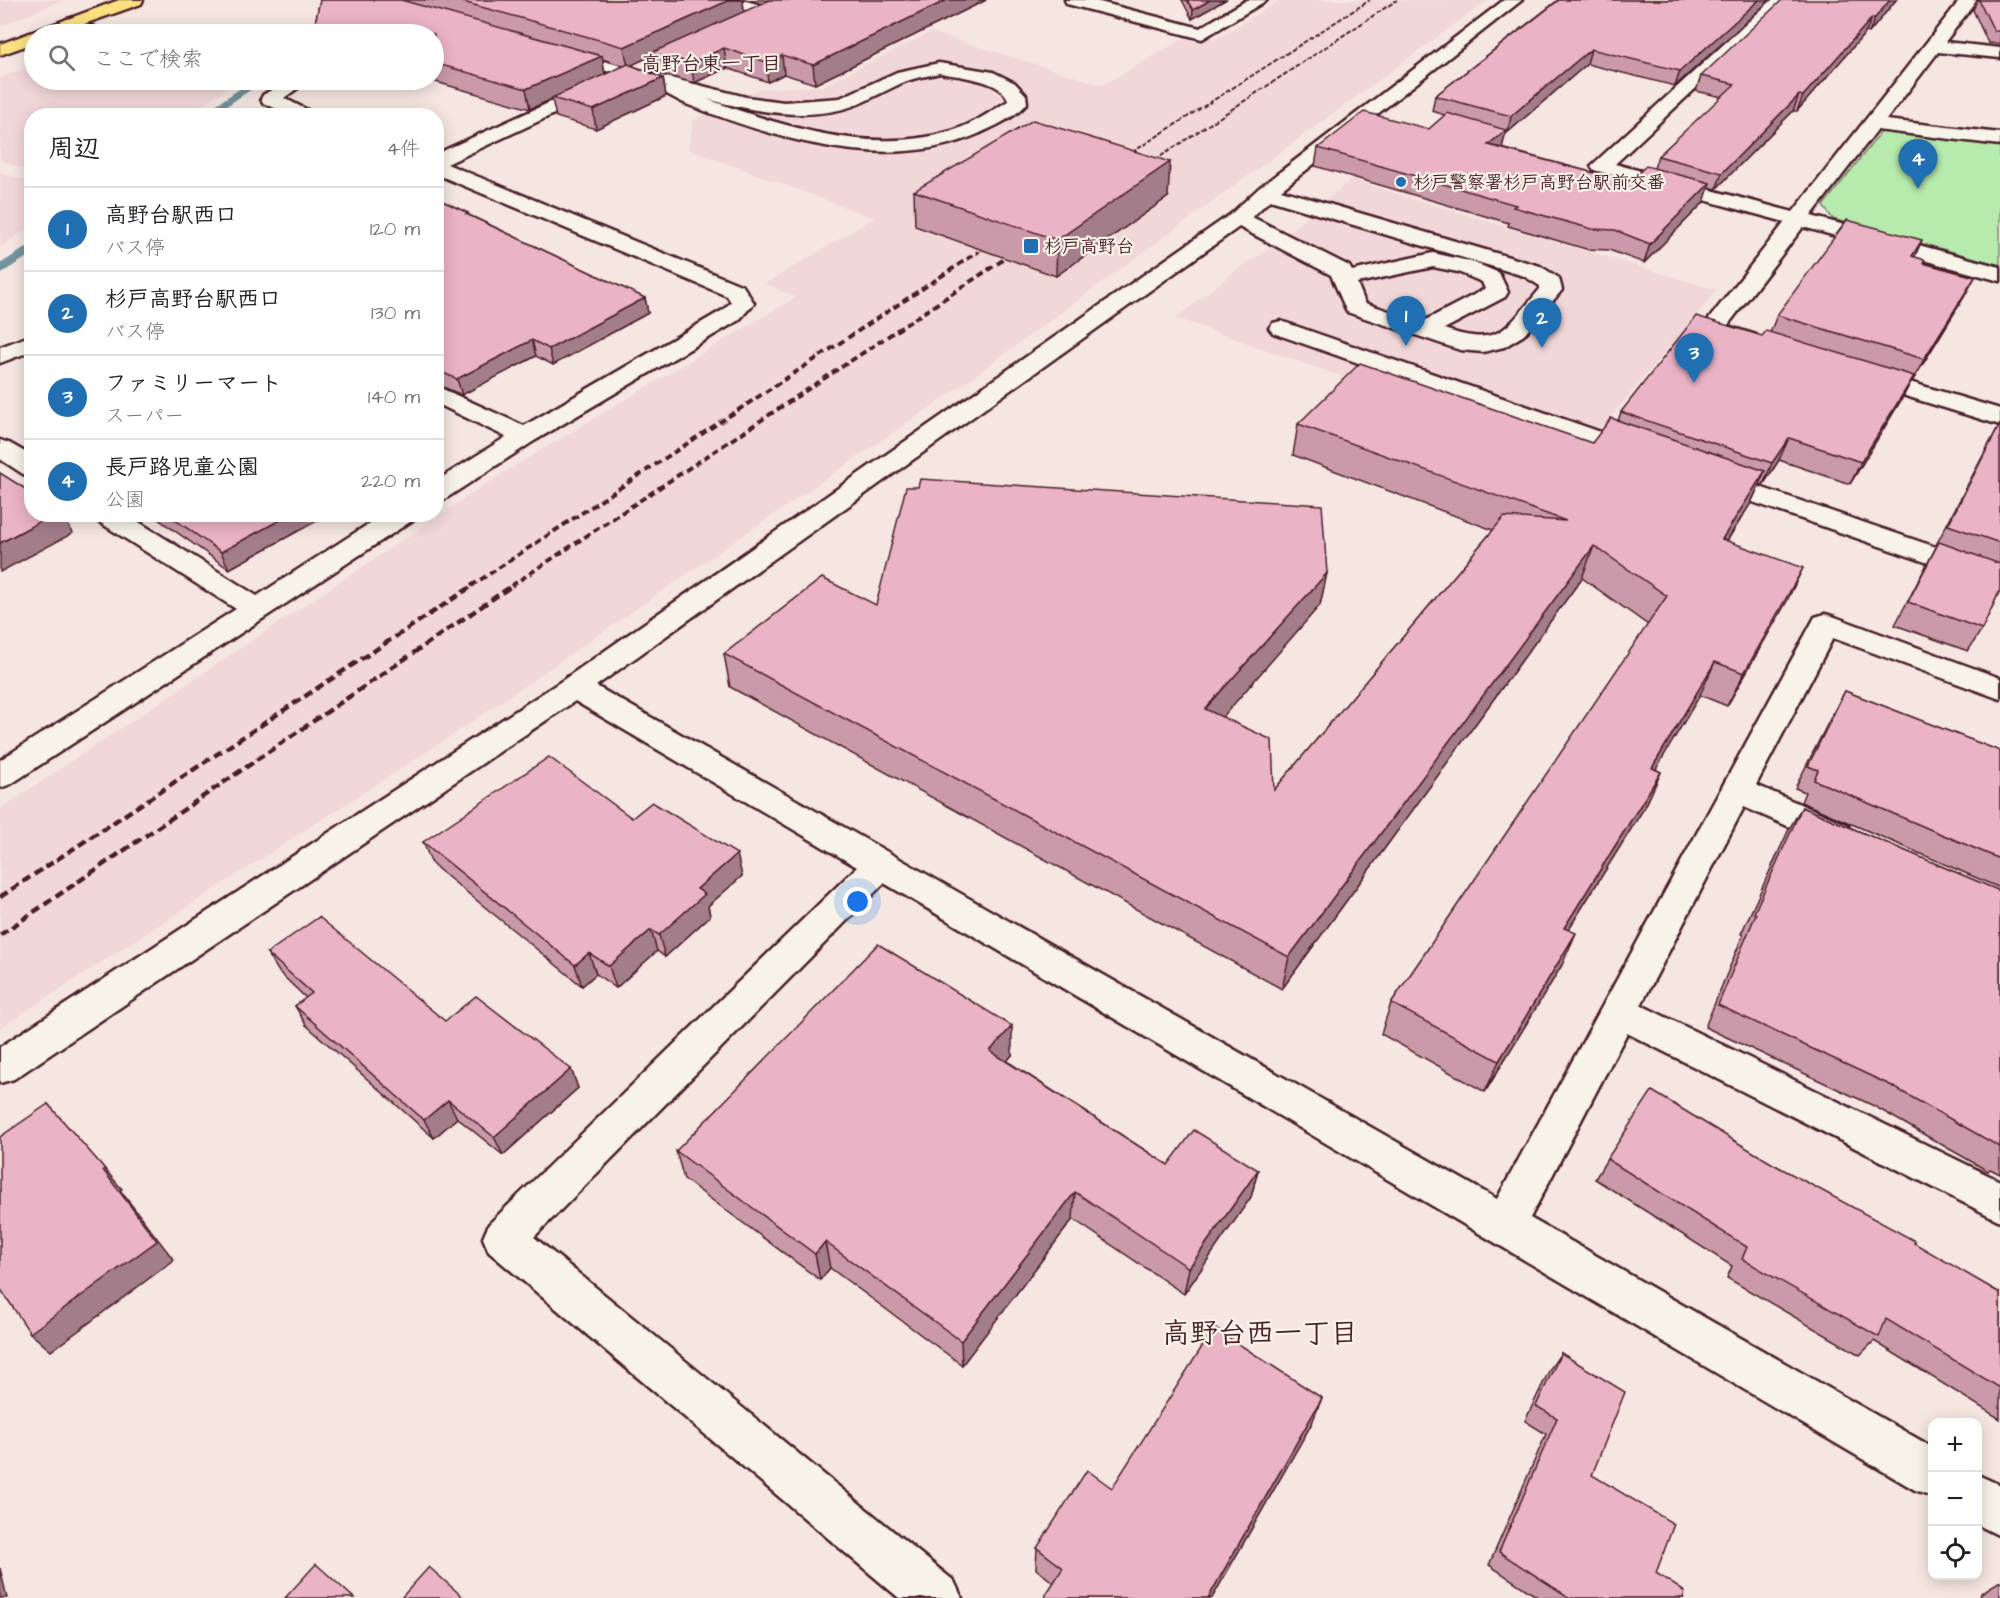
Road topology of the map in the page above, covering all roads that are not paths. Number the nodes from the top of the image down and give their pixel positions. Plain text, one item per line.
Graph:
1 (135, 0) edge
2 (724, 0) edge
3 (1073, 0) edge
4 (1259, 0) edge
5 (1514, 0) edge
6 (1782, 0) edge
7 (1969, 0) edge
8 (784, 4) edge
9 (766, 12) junction
10 (745, 21) edge
11 (68, 24) edge
12 (24, 41) edge
13 (1933, 46) junction
14 (0, 50) edge
15 (548, 51) edge
16 (2000, 53) edge
17 (654, 71) junction
18 (627, 74) junction
19 (284, 90) edge
20 (846, 102) junction
21 (291, 108) edge
22 (1872, 124) junction
23 (2000, 139) edge
24 (850, 144) junction
25 (444, 158) edge
26 (444, 170) edge
27 (1266, 192) junction
28 (1238, 218) junction
29 (1797, 219) junction
30 (1416, 236) junction
31 (2000, 274) edge
32 (1343, 275) junction
33 (1281, 328) dead end
34 (1424, 330) junction
35 (24, 346) edge
36 (1768, 346) edge
37 (0, 356) edge
38 (1845, 370) edge
39 (444, 397) edge
40 (2000, 417) edge
41 (525, 436) junction
42 (0, 448) edge
43 (24, 463) edge
44 (444, 488) edge
45 (119, 522) edge
46 (390, 522) edge
47 (2000, 579) edge
48 (255, 608) junction
49 (574, 687) junction
50 (2000, 689) edge
51 (0, 776) edge
52 (1736, 790) junction
53 (1863, 846) edge
54 (882, 864) junction
55 (1619, 1012) junction
56 (0, 1066) edge
57 (2000, 1203) edge
58 (1505, 1225) junction
59 (1930, 1472) edge
60 (1982, 1502) edge
61 (2000, 1512) edge
62 (937, 1598) edge

1 - 11 highway
2 - 9 street
3 - 4 street
5 - 27 street
6 - 29 street
7 - 13 street
8 - 9 street
9 - 10 street
12 - 14 highway
13 - 16 street
13 - 22 street
15 - 18 street
17 - 18 street
17 - 20 street
17 - 24 street
18 - 25 street
19 - 21 street
20 - 24 street
20 - 24 street
22 - 23 street
22 - 29 street
26 - 41 street
27 - 28 street
27 - 30 street
28 - 32 street
28 - 49 street
29 - 31 street
29 - 36 street
30 - 32 street
30 - 34 street
32 - 34 street
32 - 34 street
33 - 47 street
35 - 37 street
38 - 40 street
39 - 41 street
41 - 44 street
42 - 43 street
45 - 48 street
46 - 48 street
48 - 51 street
49 - 54 street
49 - 56 street
50 - 52 street
52 - 53 street
52 - 55 street
54 - 58 street
54 - 62 street
55 - 57 street
55 - 58 street
58 - 59 street
60 - 61 street

